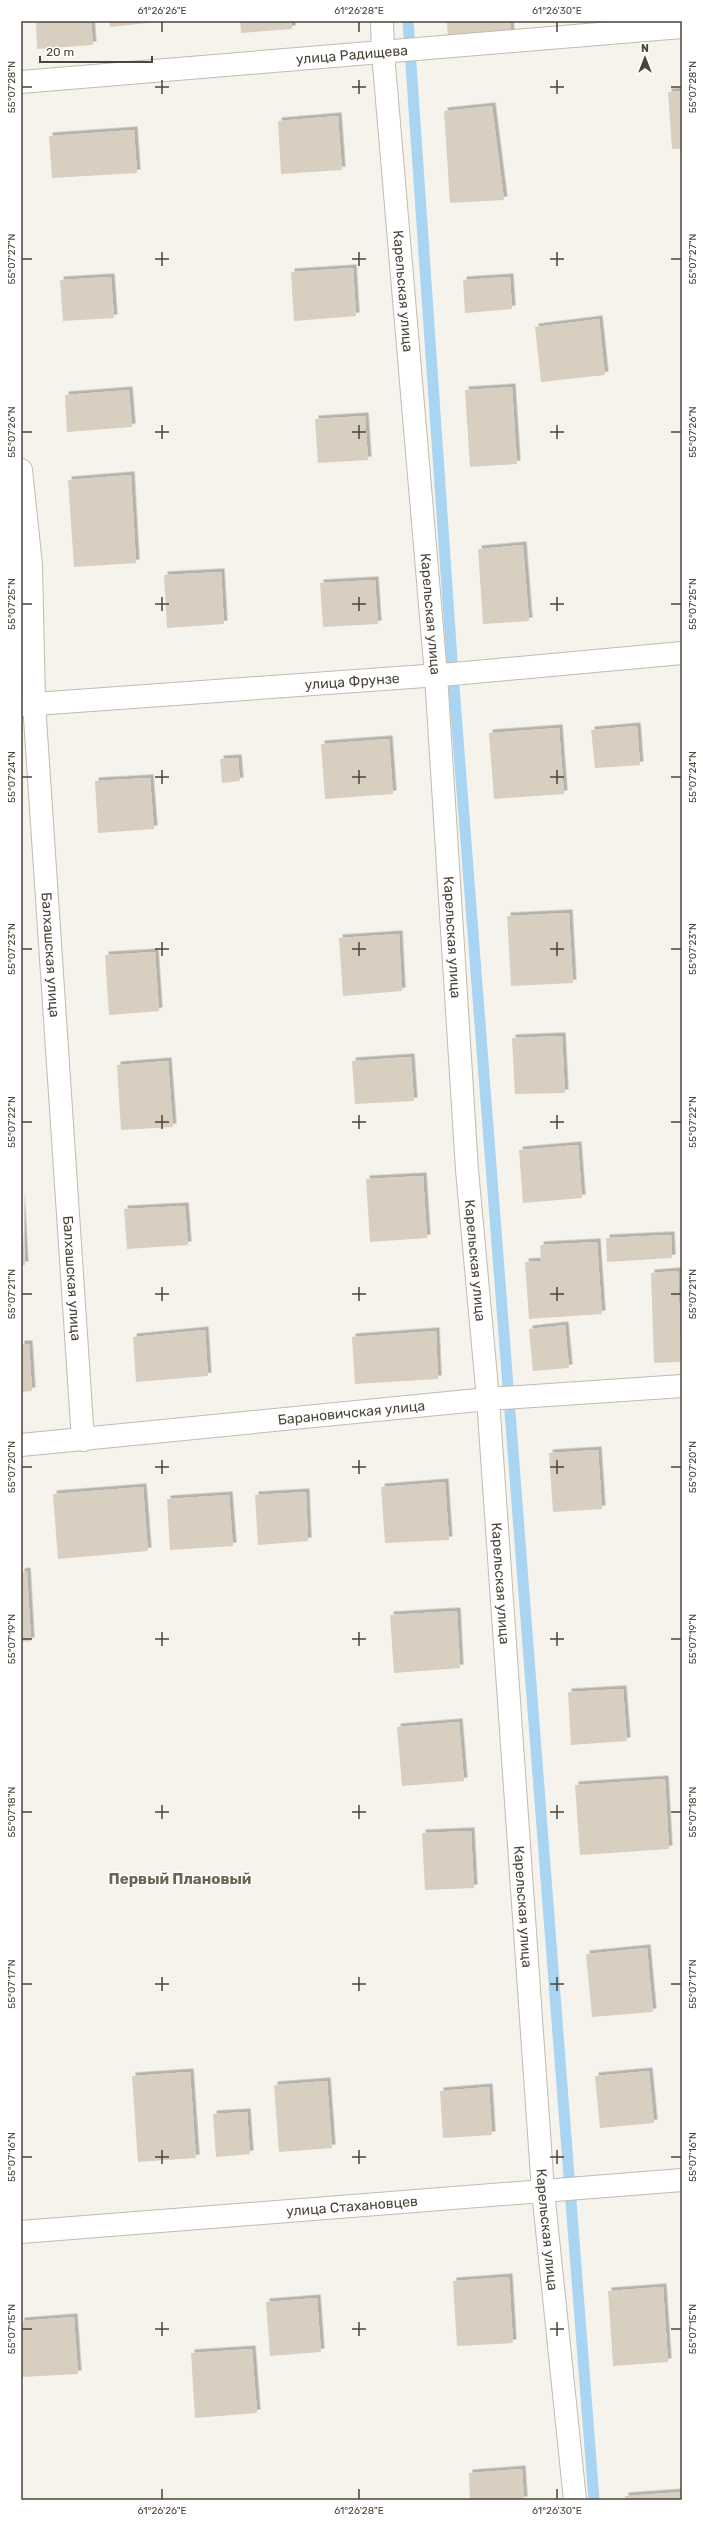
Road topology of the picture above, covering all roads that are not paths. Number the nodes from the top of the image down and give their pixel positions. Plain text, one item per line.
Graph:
1 (382, 21) edge
2 (682, 28) edge
3 (382, 53) junction
4 (21, 82) edge
5 (21, 470) edge
6 (682, 654) edge
7 (436, 675) junction
8 (27, 704) edge
9 (682, 1386) edge
10 (488, 1399) junction
11 (83, 1440) junction
12 (21, 1445) edge
13 (682, 2180) edge
14 (543, 2191) junction
15 (21, 2232) edge
16 (575, 2500) edge

1 - 3 street, Карельская улица
2 - 3 street, улица Радищева
3 - 4 street, улица Радищева
3 - 7 street, Карельская улица
5 - 8 street, Балхашская улица
6 - 7 street, улица Фрунзе
7 - 8 street, улица Фрунзе
7 - 10 street, Карельская улица
8 - 11 street, Балхашская улица
9 - 10 street, Барановичская улица
10 - 11 street, Барановичская улица
10 - 14 street, Карельская улица
11 - 12 street, Барановичская улица
13 - 14 street, улица Стахановцев
14 - 15 street, улица Стахановцев
14 - 16 street, Карельская улица

